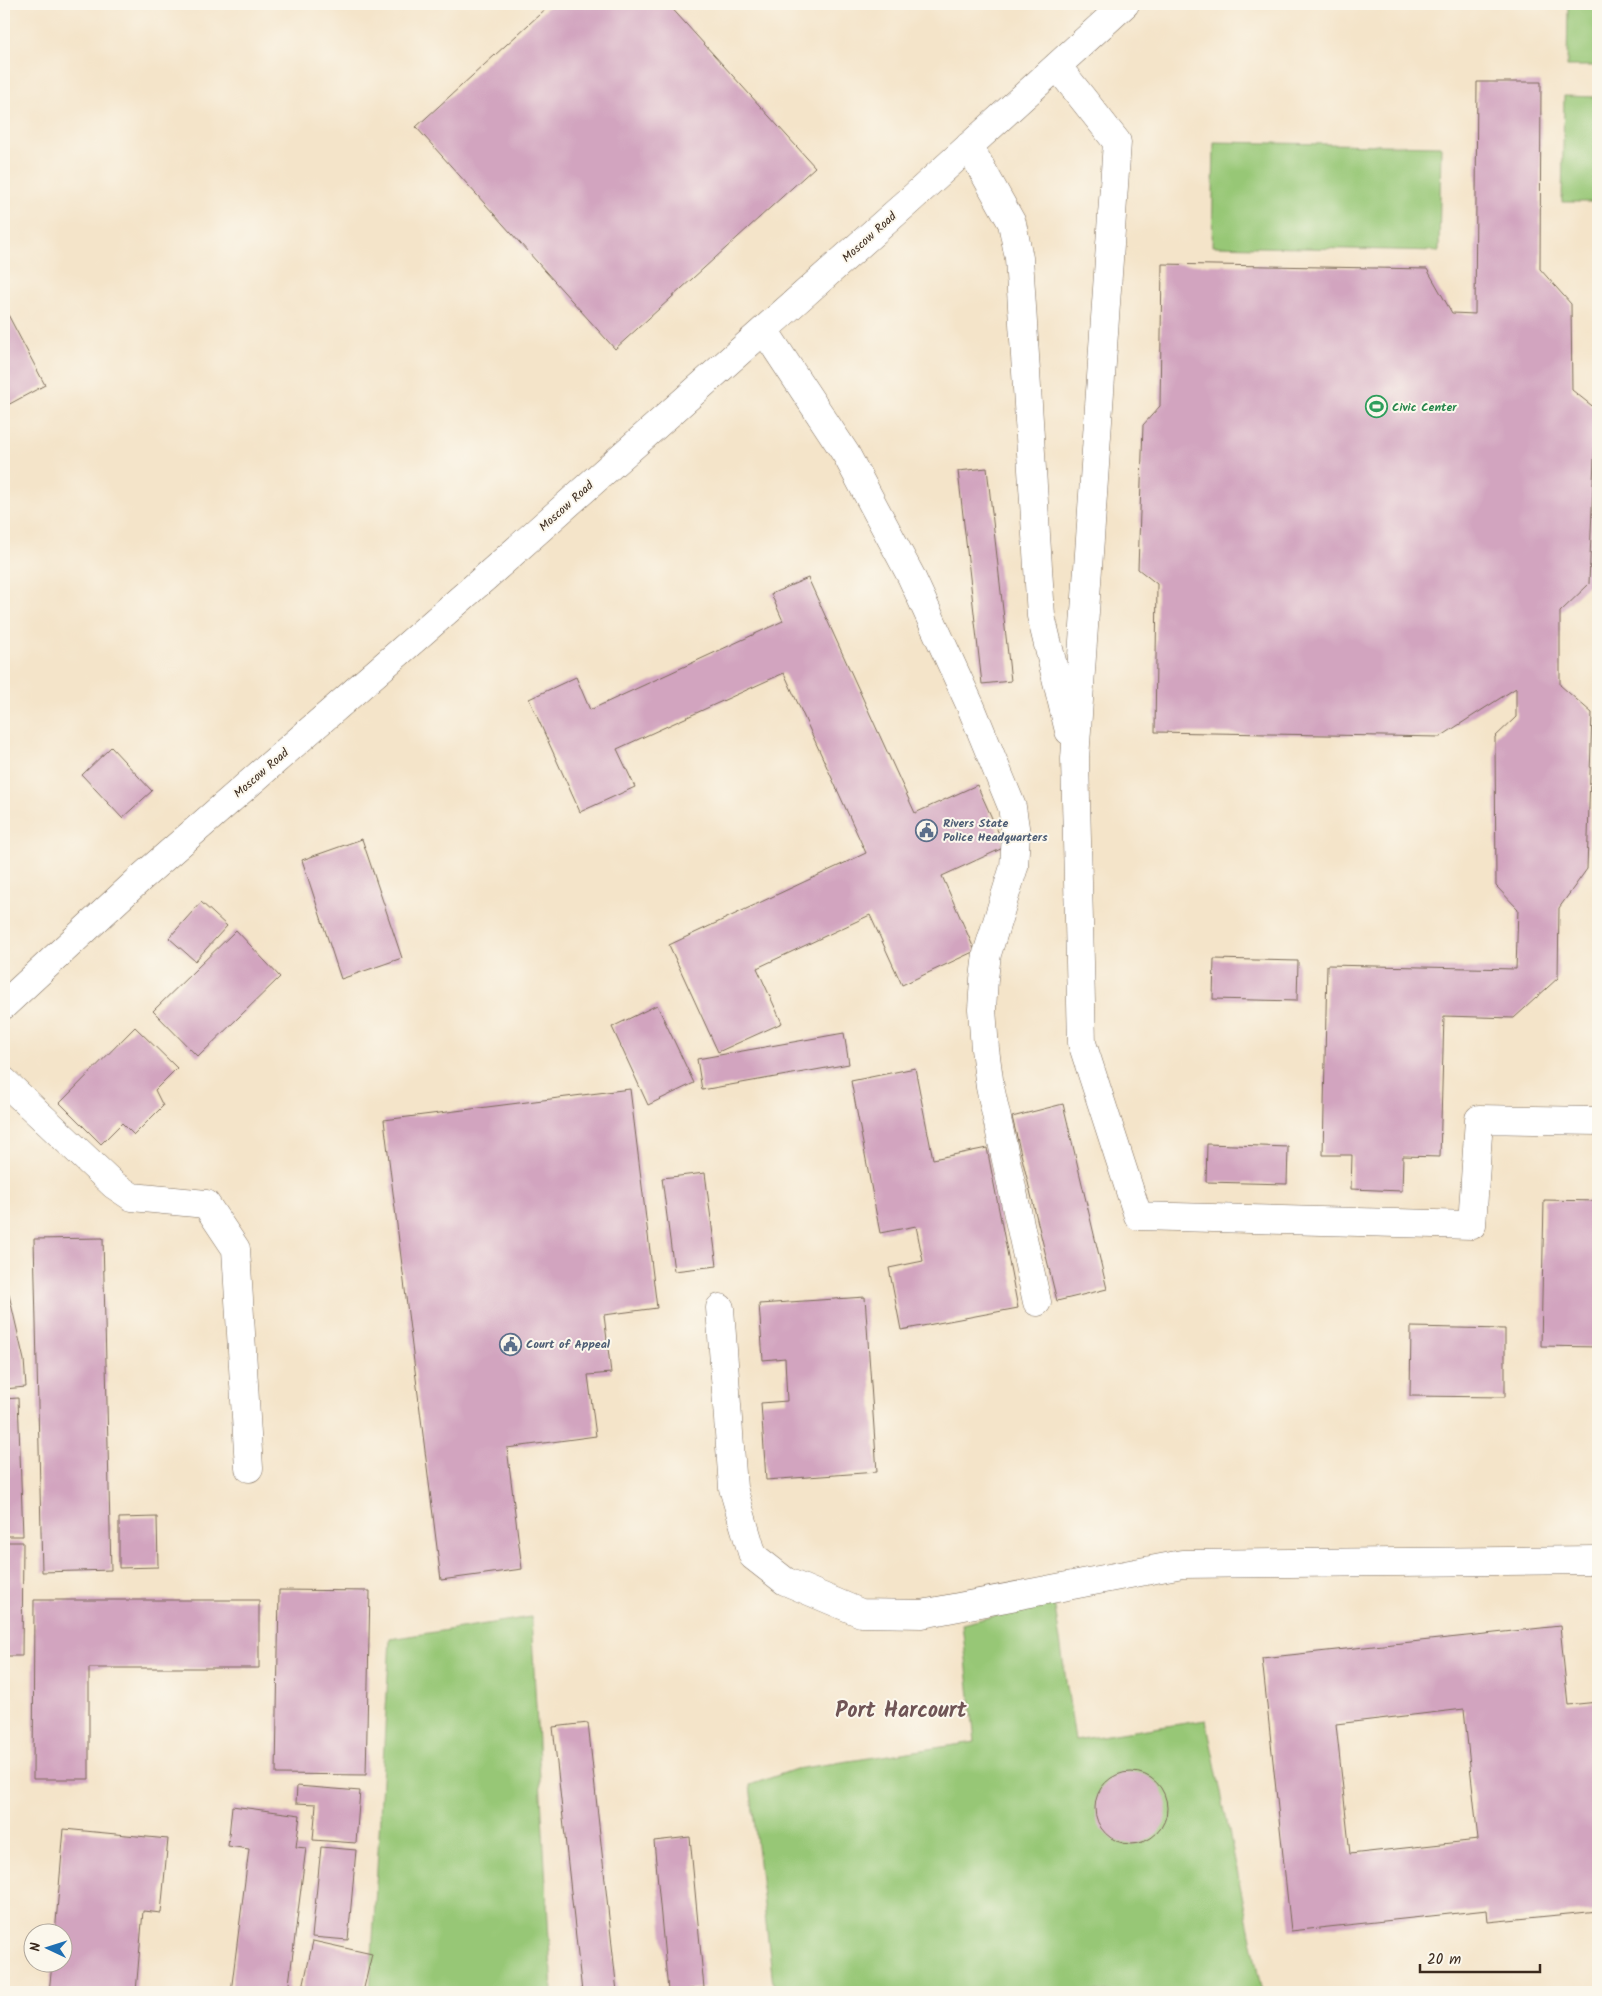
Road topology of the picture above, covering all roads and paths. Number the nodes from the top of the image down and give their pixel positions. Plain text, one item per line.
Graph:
1 (1125, 4) edge
2 (1057, 66) junction
3 (969, 146) junction
4 (764, 330) junction
5 (1075, 759) junction
6 (4, 1005) edge
7 (4, 1081) edge
8 (1598, 1121) edge
9 (1037, 1302) dead end
10 (720, 1308) dead end
11 (249, 1468) dead end
12 (1598, 1560) edge

1 - 2 street, Moscow Road
2 - 3 street, Moscow Road
2 - 5 street
3 - 4 street, Moscow Road
3 - 5 street
4 - 6 street, Moscow Road
4 - 9 street
5 - 8 street
7 - 11 street
10 - 12 street

